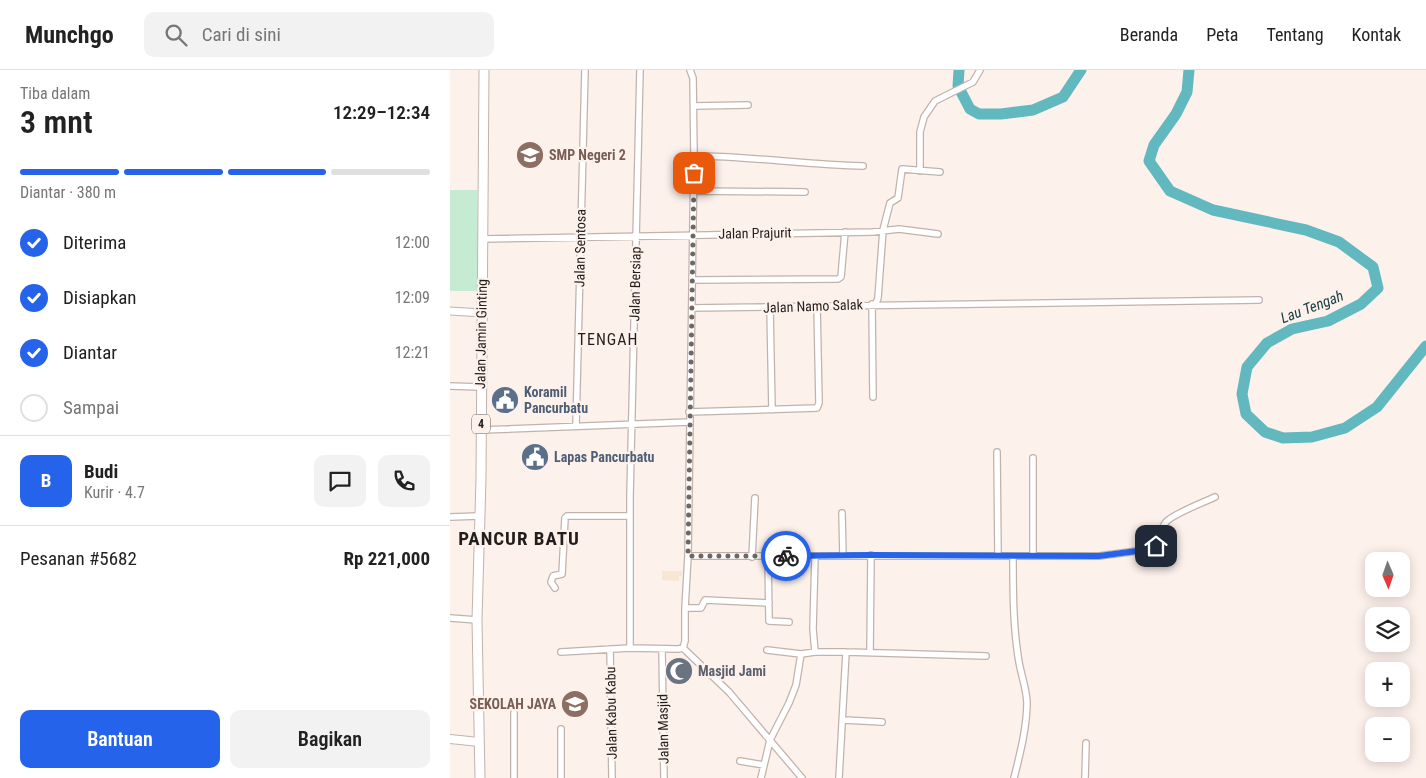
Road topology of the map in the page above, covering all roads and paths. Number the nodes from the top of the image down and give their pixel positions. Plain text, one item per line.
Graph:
1 (484, 70) edge
2 (585, 70) edge
3 (640, 70) edge
4 (690, 70) edge
5 (980, 70) edge
6 (748, 105) dead end
7 (694, 106) junction
8 (694, 156) junction
9 (863, 166) dead end
10 (920, 171) junction
11 (940, 172) dead end
12 (693, 191) junction
13 (805, 192) dead end
14 (883, 230) junction
15 (845, 232) junction
16 (692, 234) junction
17 (938, 234) dead end
18 (580, 236) junction
19 (635, 236) junction
20 (482, 239) junction
21 (692, 280) junction
22 (1259, 300) dead end
23 (872, 304) junction
24 (817, 305) junction
25 (770, 307) junction
26 (692, 308) junction
27 (450, 311) edge
28 (482, 313) junction
29 (450, 386) edge
30 (480, 387) junction
31 (873, 397) dead end
32 (772, 410) junction
33 (689, 412) junction
34 (690, 422) junction
35 (633, 423) junction
36 (576, 426) junction
37 (481, 430) junction
38 (997, 452) dead end
39 (1033, 458) dead end
40 (1215, 497) dead end
41 (755, 498) dead end
42 (842, 513) dead end
43 (479, 516) junction
44 (630, 516) junction
45 (450, 517) edge
46 (870, 555) junction
47 (688, 556) junction
48 (768, 556) junction
49 (815, 556) junction
50 (842, 556) junction
51 (998, 556) junction
52 (1013, 556) junction
53 (1033, 556) junction
54 (752, 557) junction
55 (555, 588) dead end
56 (769, 603) junction
57 (685, 608) junction
58 (450, 618) edge
59 (477, 620) junction
60 (789, 622) dead end
61 (610, 648) junction
62 (630, 648) junction
63 (683, 648) junction
64 (662, 649) junction
65 (767, 650) dead end
66 (561, 652) dead end
67 (815, 652) junction
68 (846, 652) junction
69 (870, 652) junction
70 (801, 654) junction
71 (986, 656) dead end
72 (514, 713) dead end
73 (844, 720) junction
74 (882, 722) dead end
75 (561, 729) dead end
76 (450, 739) edge
77 (770, 740) junction
78 (479, 742) junction
79 (1086, 743) dead end
80 (740, 761) dead end
81 (764, 765) junction
82 (480, 778) edge
83 (514, 778) edge
84 (561, 778) edge
85 (612, 778) edge
86 (664, 778) edge
87 (761, 778) edge
88 (802, 778) edge
89 (839, 778) edge
90 (1014, 778) edge
91 (1086, 778) edge

1 - 20 highway, Jalan Jamin Ginting / 4
2 - 18 street, Jalan Sentosa
3 - 19 street, Jalan Bersiap
4 - 7 street
5 - 10 street
6 - 7 street
7 - 8 street
8 - 9 street
8 - 12 street
10 - 11 street
10 - 14 street
12 - 13 street
12 - 16 street
14 - 15 street, Jalan Prajurit
14 - 17 street, Jalan Prajurit
14 - 23 street
15 - 16 street, Jalan Prajurit
15 - 21 street
16 - 19 street, Jalan Prajurit
16 - 21 street
18 - 19 street, Jalan Prajurit
18 - 20 street, Jalan Prajurit
18 - 36 street, Jalan Sentosa
19 - 35 street, Jalan Bersiap
20 - 28 highway, Jalan Jamin Ginting / 4
21 - 26 street
22 - 23 street
23 - 24 street, Jalan Namo Salak
23 - 31 street, Jalan Namo Salak
24 - 25 street, Jalan Namo Salak
24 - 32 street
25 - 26 street, Jalan Namo Salak
25 - 32 street
26 - 33 street
27 - 28 street
28 - 30 highway, Jalan Jamin Ginting / 4
29 - 30 street
30 - 37 highway, Jalan Jamin Ginting / 4
32 - 33 street
33 - 34 street
34 - 35 street
34 - 47 street
35 - 36 street
35 - 44 street, Jalan Bersiap
36 - 37 street
37 - 43 highway, Jalan Jamin Ginting / 4
38 - 51 street
39 - 53 street
40 - 53 street
41 - 54 street
42 - 50 street
43 - 45 street
43 - 59 highway, Jalan Jamin Ginting / 4
44 - 55 street
44 - 62 street, Jalan Bersiap
46 - 50 street
46 - 51 street
46 - 69 street
47 - 54 street
47 - 57 street
48 - 49 street
48 - 54 street
48 - 56 street
49 - 50 street
49 - 67 street
51 - 52 street
52 - 53 street
52 - 90 street
56 - 57 street
56 - 60 street
57 - 63 street
58 - 59 street
59 - 78 highway, Jalan Jamin Ginting / 4
61 - 62 street
61 - 66 street
61 - 85 street, Jalan Kabu Kabu
62 - 64 street
63 - 64 street
63 - 77 street
64 - 86 street, Jalan Masjid
65 - 70 street
67 - 68 street
67 - 70 street
68 - 69 street
68 - 73 street
69 - 71 street
70 - 77 street
72 - 83 street
73 - 74 street
73 - 89 street
75 - 84 street
76 - 78 main road
77 - 81 street
77 - 88 street
78 - 82 highway, Jalan Jamin Ginting / 4
79 - 91 street
80 - 81 street
81 - 87 street

